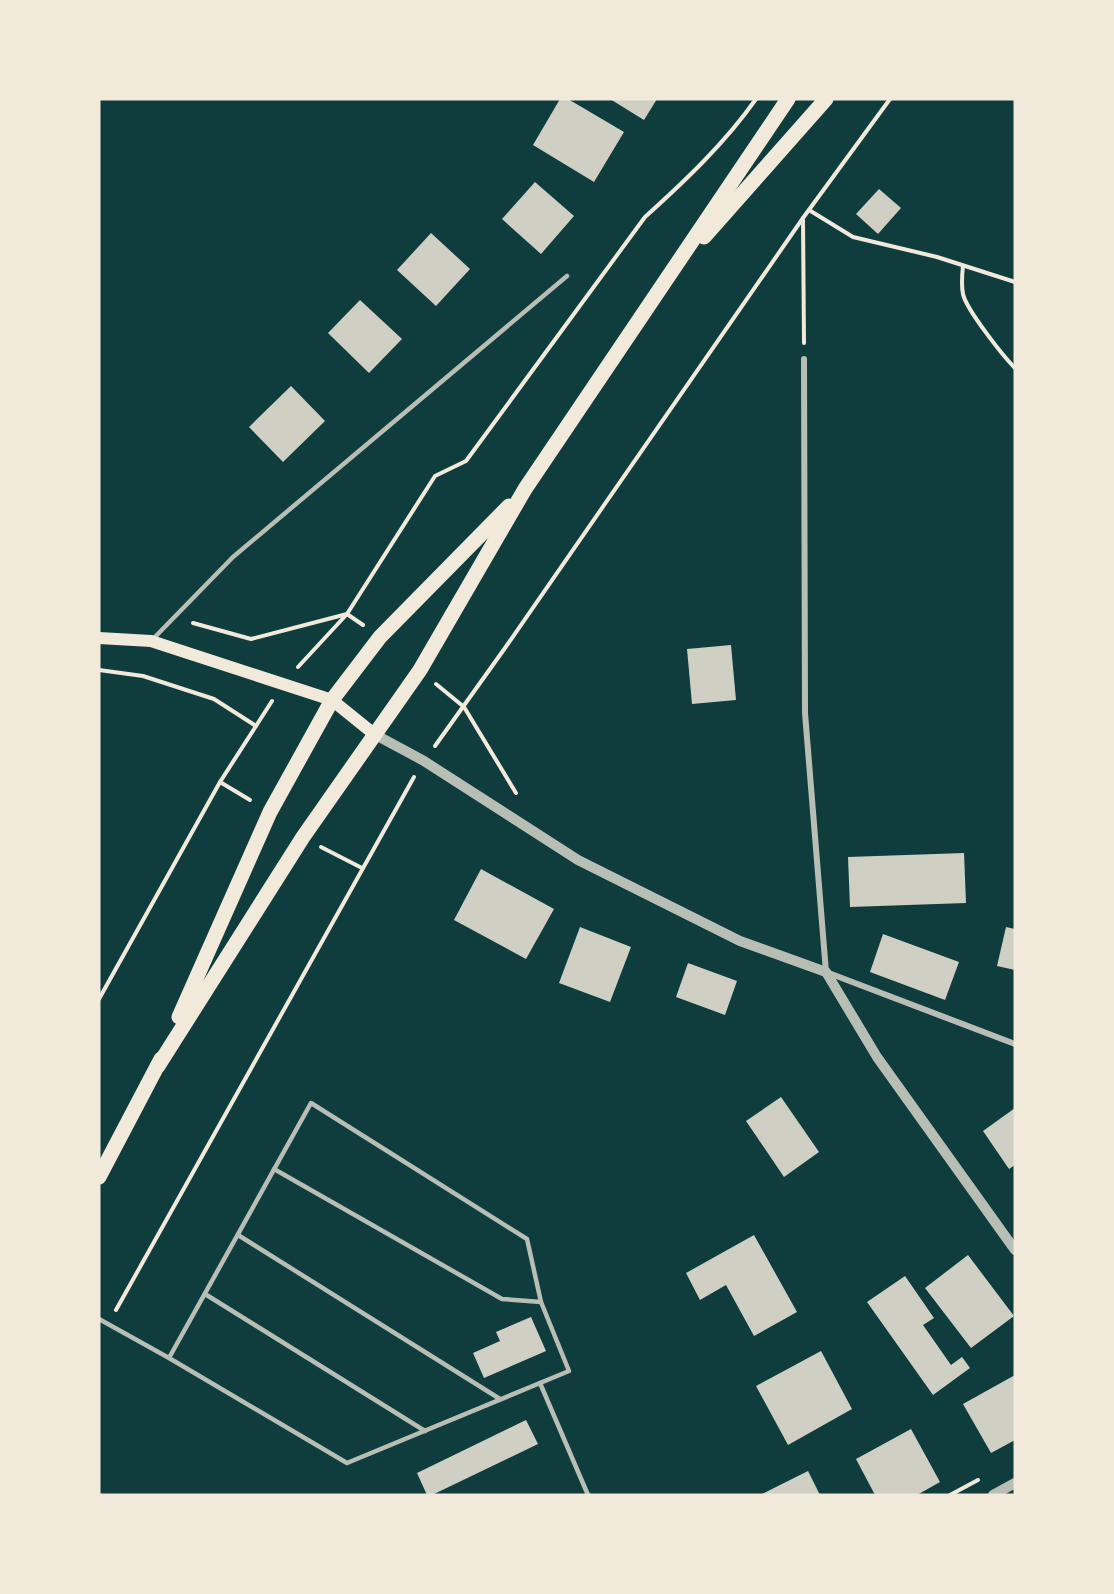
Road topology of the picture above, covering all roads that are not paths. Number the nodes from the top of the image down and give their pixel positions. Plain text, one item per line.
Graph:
1 (788, 99) edge
2 (826, 99) edge
3 (567, 276) dead end
4 (662, 285) junction
5 (804, 358) road end
6 (525, 489) junction
7 (99, 638) edge
8 (151, 641) junction
9 (332, 700) junction
10 (374, 734) junction
11 (826, 972) junction
12 (1015, 1044) edge
13 (158, 1066) junction
14 (274, 1169) junction
15 (99, 1177) edge
16 (238, 1235) junction
17 (1015, 1250) edge
18 (205, 1294) junction
19 (541, 1302) junction
20 (99, 1319) edge
21 (169, 1358) junction
22 (540, 1383) junction
23 (500, 1400) junction
24 (425, 1431) junction
25 (1015, 1483) edge
26 (588, 1495) edge
27 (993, 1495) edge

1 - 4 main road
2 - 4 main road
3 - 8 lane
4 - 6 main road
5 - 11 street
6 - 9 main road
6 - 10 main road
7 - 8 main road
8 - 9 main road
9 - 10 main road
9 - 13 main road
10 - 11 street
10 - 13 main road
11 - 12 street
11 - 17 street
13 - 15 main road
14 - 16 lane
14 - 19 lane
14 - 19 lane
16 - 18 lane
16 - 23 lane
18 - 21 lane
18 - 24 lane
19 - 22 lane
20 - 21 lane
21 - 24 lane
22 - 23 lane
22 - 26 lane
23 - 24 lane
25 - 27 street

